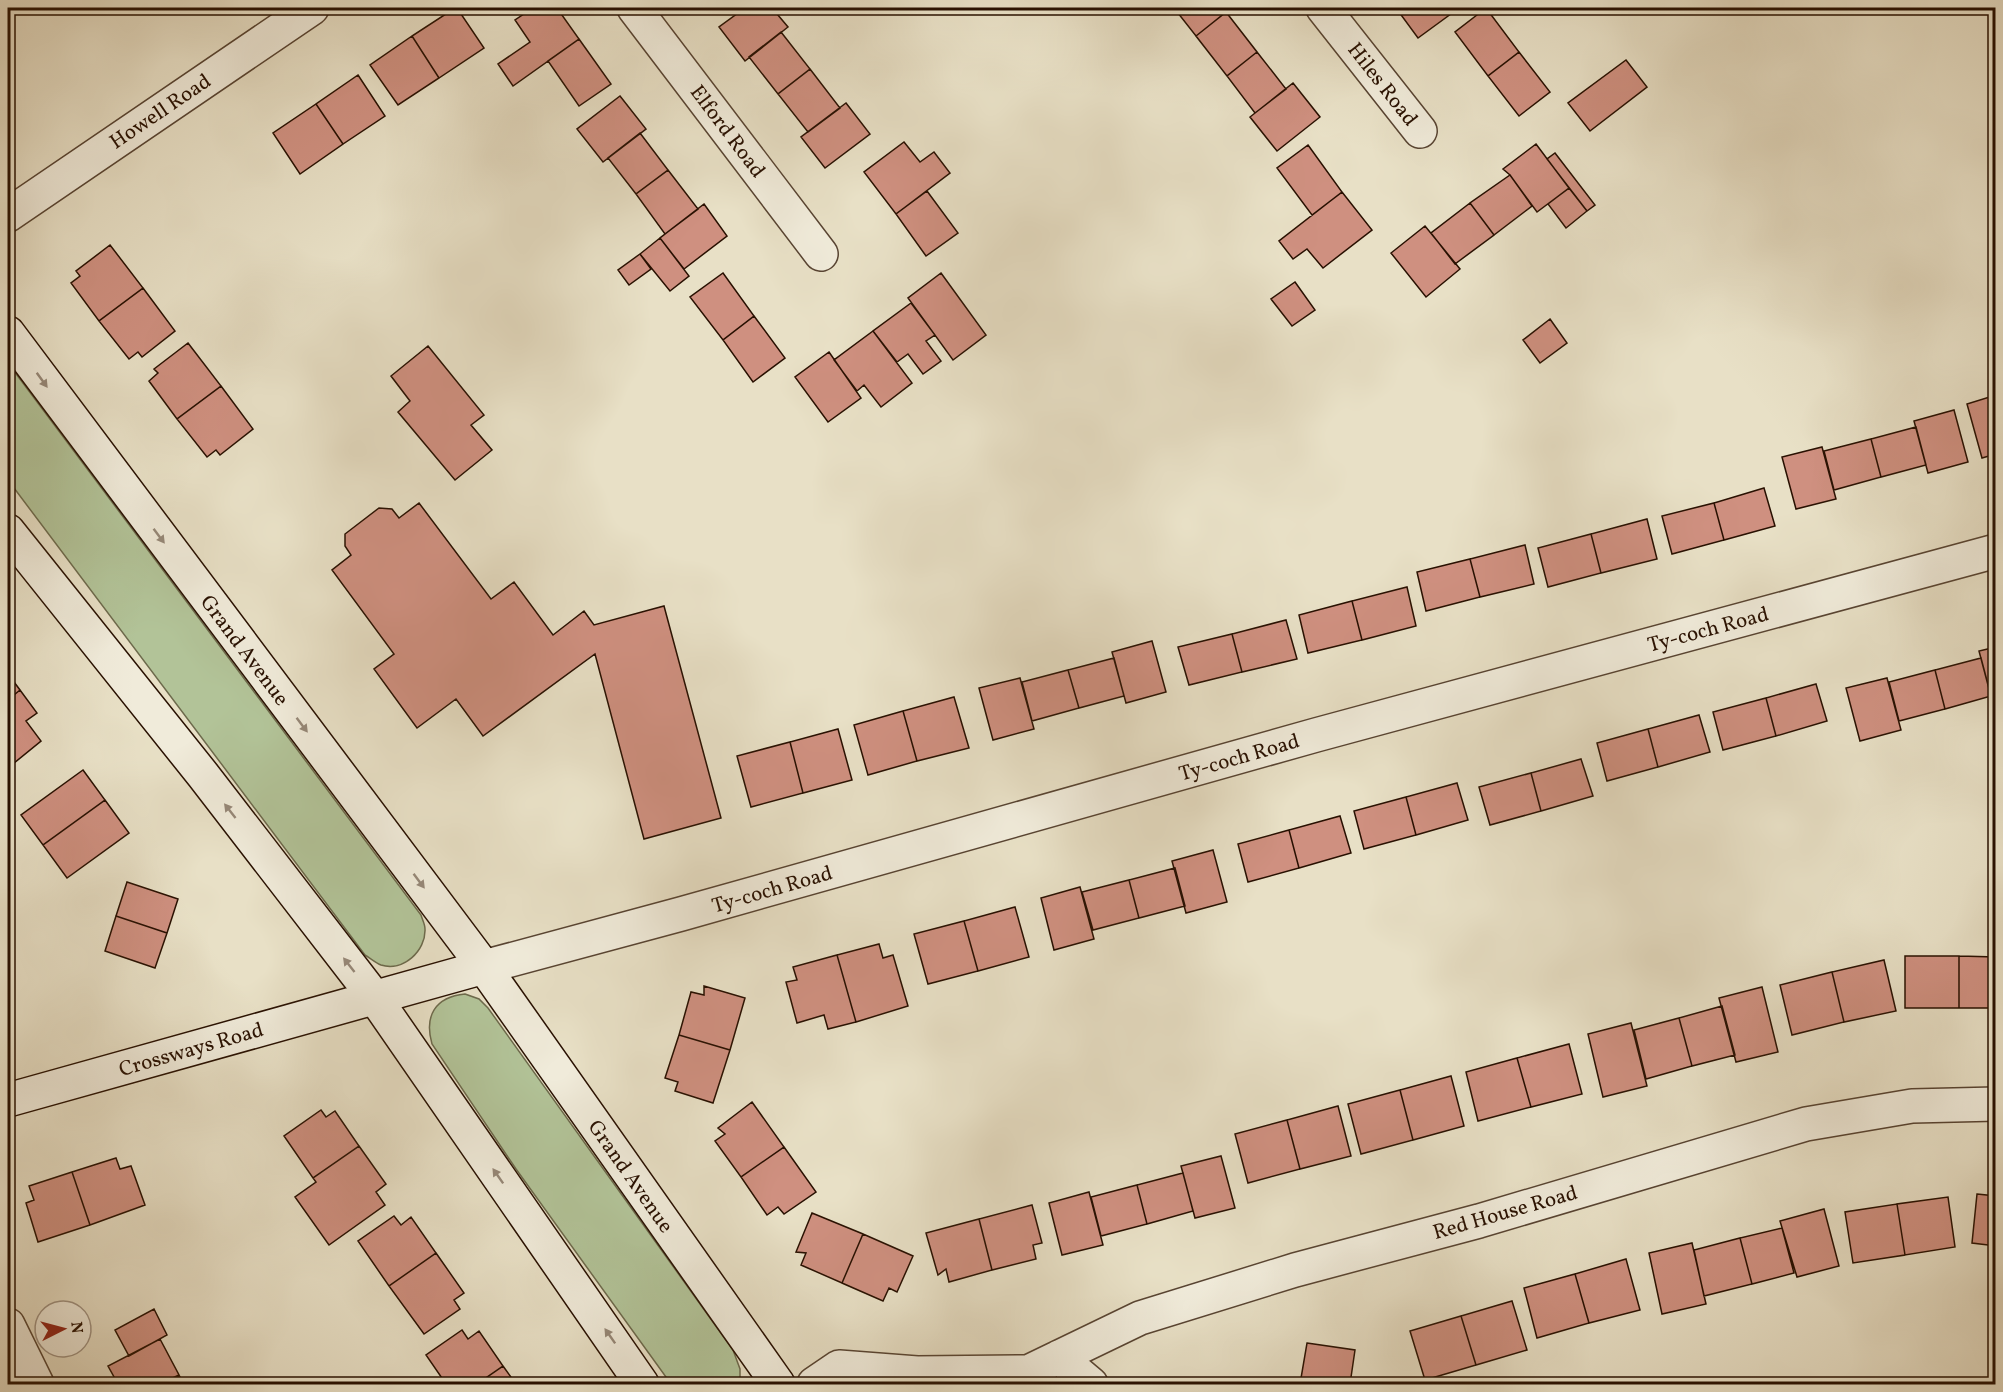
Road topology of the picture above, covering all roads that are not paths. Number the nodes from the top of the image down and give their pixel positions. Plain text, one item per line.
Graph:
1 (312, 8) edge
2 (634, 8) edge
3 (1323, 8) edge
4 (1420, 131) dead end
5 (8, 215) edge
6 (821, 254) dead end
7 (8, 333) edge
8 (8, 531) edge
9 (1995, 551) edge
10 (484, 967) junction
11 (375, 998) junction
12 (8, 1100) edge
13 (1995, 1104) edge
14 (8, 1325) edge
15 (1059, 1357) junction
16 (1023, 1378) edge
17 (37, 1384) edge
18 (642, 1384) edge
19 (778, 1384) edge
20 (814, 1384) edge
21 (1091, 1384) edge

1 - 5 street, Howell Road
2 - 6 street, Elford Road
3 - 4 street, Hiles Road
7 -> 10 street, Grand Avenue
11 -> 8 street
9 - 10 street, Ty-coch Road
10 - 11 street
10 - 19 street, Grand Avenue
11 - 12 street, Crossways Road
18 -> 11 street
13 - 15 street, Red House Road
14 - 17 street
15 - 16 street, Red House Road
15 - 21 street
16 - 20 street, Red House Road

